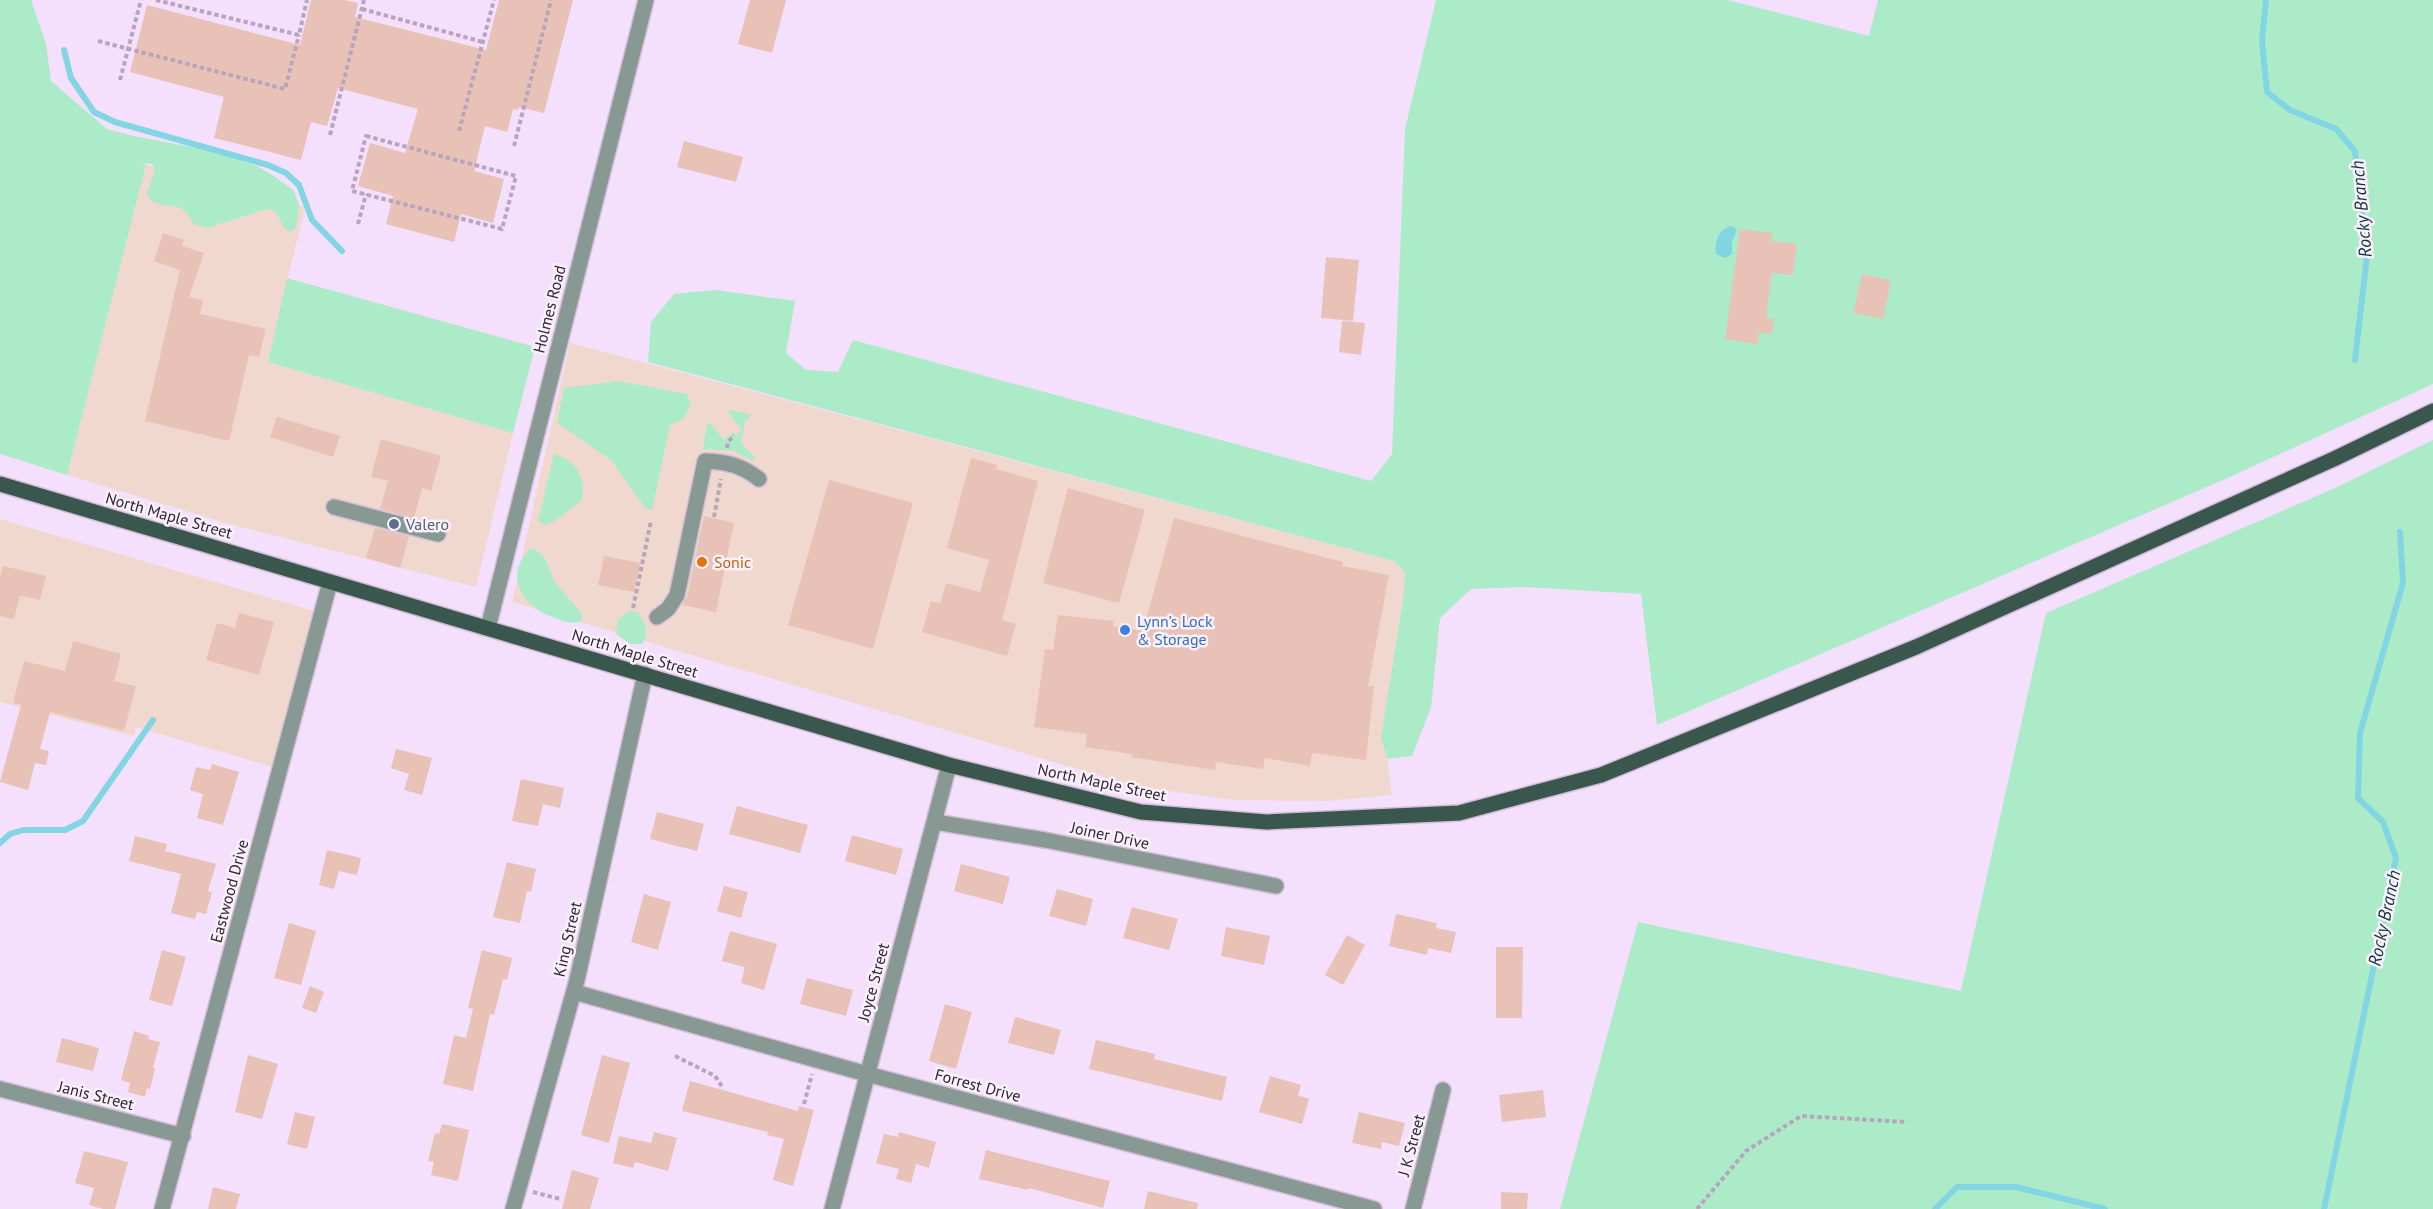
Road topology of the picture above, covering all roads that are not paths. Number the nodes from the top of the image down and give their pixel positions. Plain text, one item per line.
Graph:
1 (646, 0) edge
2 (2433, 411) edge
3 (759, 479) dead end
4 (0, 484) edge
5 (334, 507) dead end
6 (438, 534) dead end
7 (330, 582) junction
8 (657, 617) dead end
9 (488, 628) junction
10 (645, 674) junction
11 (949, 765) junction
12 (935, 822) junction
13 (1276, 886) dead end
14 (574, 992) junction
15 (867, 1074) junction
16 (0, 1089) edge
17 (1443, 1090) dead end
18 (183, 1136) junction
19 (162, 1209) edge
20 (513, 1209) edge
21 (832, 1209) edge
22 (1374, 1209) edge
23 (1413, 1209) edge

1 - 9 street, Holmes Road
2 - 11 main road, North Maple Street
3 - 8 street
4 - 7 main road, North Maple Street
5 - 6 street
7 - 9 main road, North Maple Street
7 - 18 street, Eastwood Drive
9 - 10 main road, North Maple Street
10 - 11 main road, North Maple Street
10 - 14 street, King Street
11 - 12 street, Joyce Street
12 - 13 street, Joiner Drive
12 - 15 street, Joyce Street
14 - 15 street, Forrest Drive
14 - 20 street, King Street
15 - 21 street, Joyce Street
15 - 22 street, Forrest Drive
16 - 18 street, Janis Street
17 - 23 street, J K Street
18 - 19 street, Eastwood Drive

